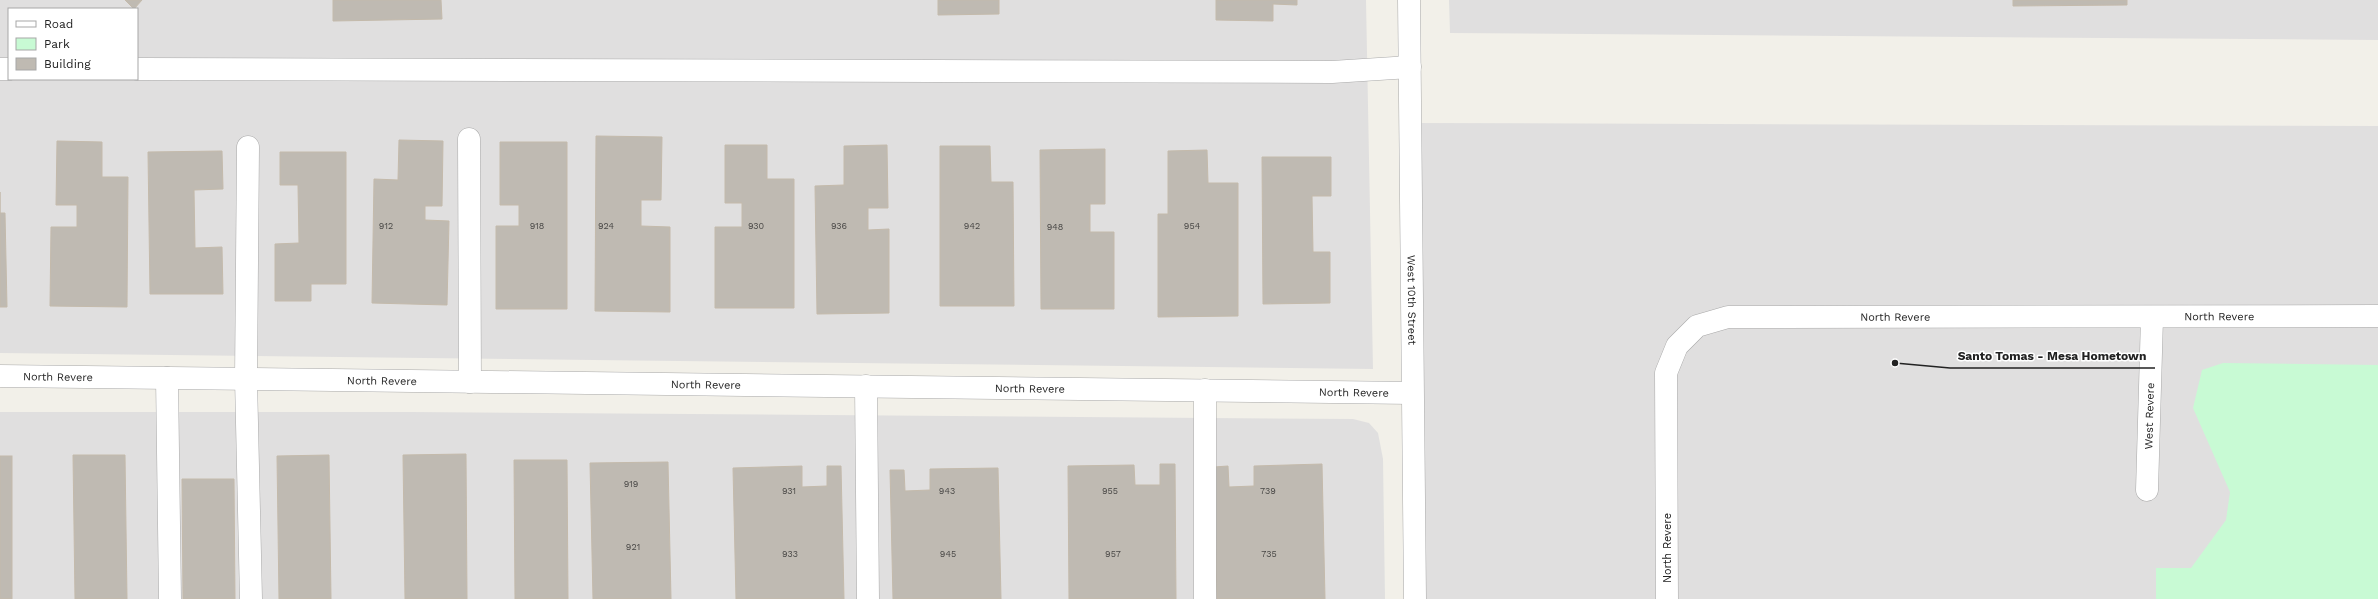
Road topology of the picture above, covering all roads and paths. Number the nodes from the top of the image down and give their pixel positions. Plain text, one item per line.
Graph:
1 (1409, 0) edge
2 (1410, 67) junction
3 (138, 70) edge
4 (469, 139) dead end
5 (248, 147) dead end
6 (2378, 316) edge
7 (2152, 318) junction
8 (0, 376) edge
9 (167, 378) junction
10 (246, 379) junction
11 (470, 382) junction
12 (866, 386) junction
13 (1205, 390) junction
14 (1412, 393) junction
15 (2147, 490) dead end
16 (170, 599) edge
17 (251, 599) edge
18 (868, 599) edge
19 (1205, 599) edge
20 (1415, 599) edge
21 (1667, 599) edge

1 - 2 street, West 10th Street
2 - 3 street
2 - 14 street, West 10th Street
4 - 11 street
5 - 10 street
6 - 7 street, North Revere
7 - 15 street, West Revere
7 - 21 street, North Revere
8 - 9 street, North Revere
9 - 10 street, North Revere
9 - 16 street
10 - 11 street, North Revere
10 - 17 street
11 - 12 street, North Revere
12 - 13 street, North Revere
12 - 18 street
13 - 14 street, North Revere
13 - 19 street
14 - 20 street, West 10th Street

